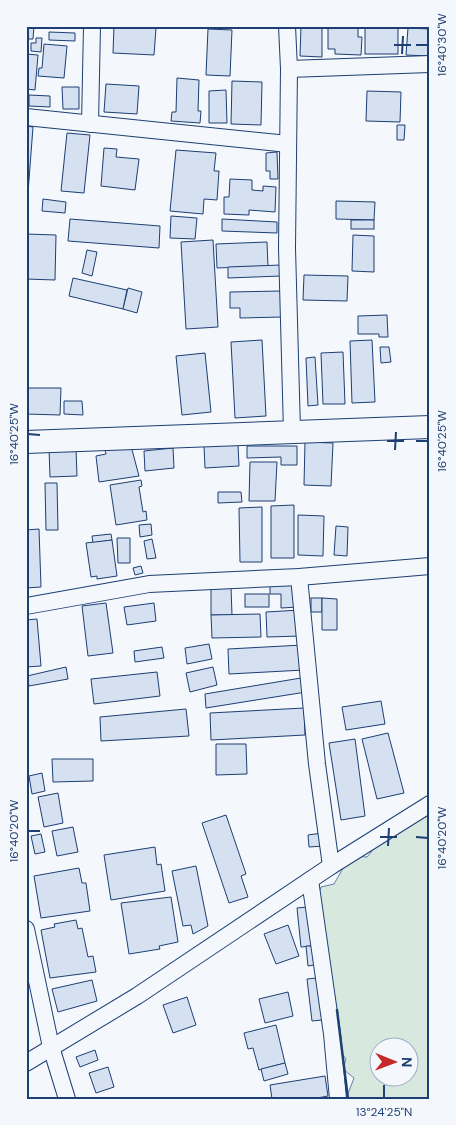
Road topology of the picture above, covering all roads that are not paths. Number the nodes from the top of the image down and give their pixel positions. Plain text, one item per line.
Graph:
1 (92, 26) edge
2 (287, 26) edge
3 (430, 64) edge
4 (289, 69) junction
5 (26, 117) edge
6 (90, 124) junction
7 (288, 144) junction
8 (430, 427) edge
9 (292, 432) junction
10 (26, 442) edge
11 (430, 566) edge
12 (299, 577) junction
13 (26, 606) edge
14 (430, 804) edge
15 (331, 866) junction
16 (310, 880) junction
17 (26, 929) edge
18 (33, 988) edge
19 (51, 1047) junction
20 (26, 1063) edge
21 (67, 1099) edge
22 (338, 1099) edge

1 - 6 street
2 - 4 street
3 - 4 street
4 - 7 street
5 - 6 street
6 - 7 street
7 - 9 street
8 - 9 street
9 - 10 street
11 - 12 street
12 - 13 street
12 - 15 street
14 - 15 street
15 - 16 street
16 - 19 street
16 - 22 street
17 - 18 street
18 - 19 street
19 - 20 street
19 - 21 street

